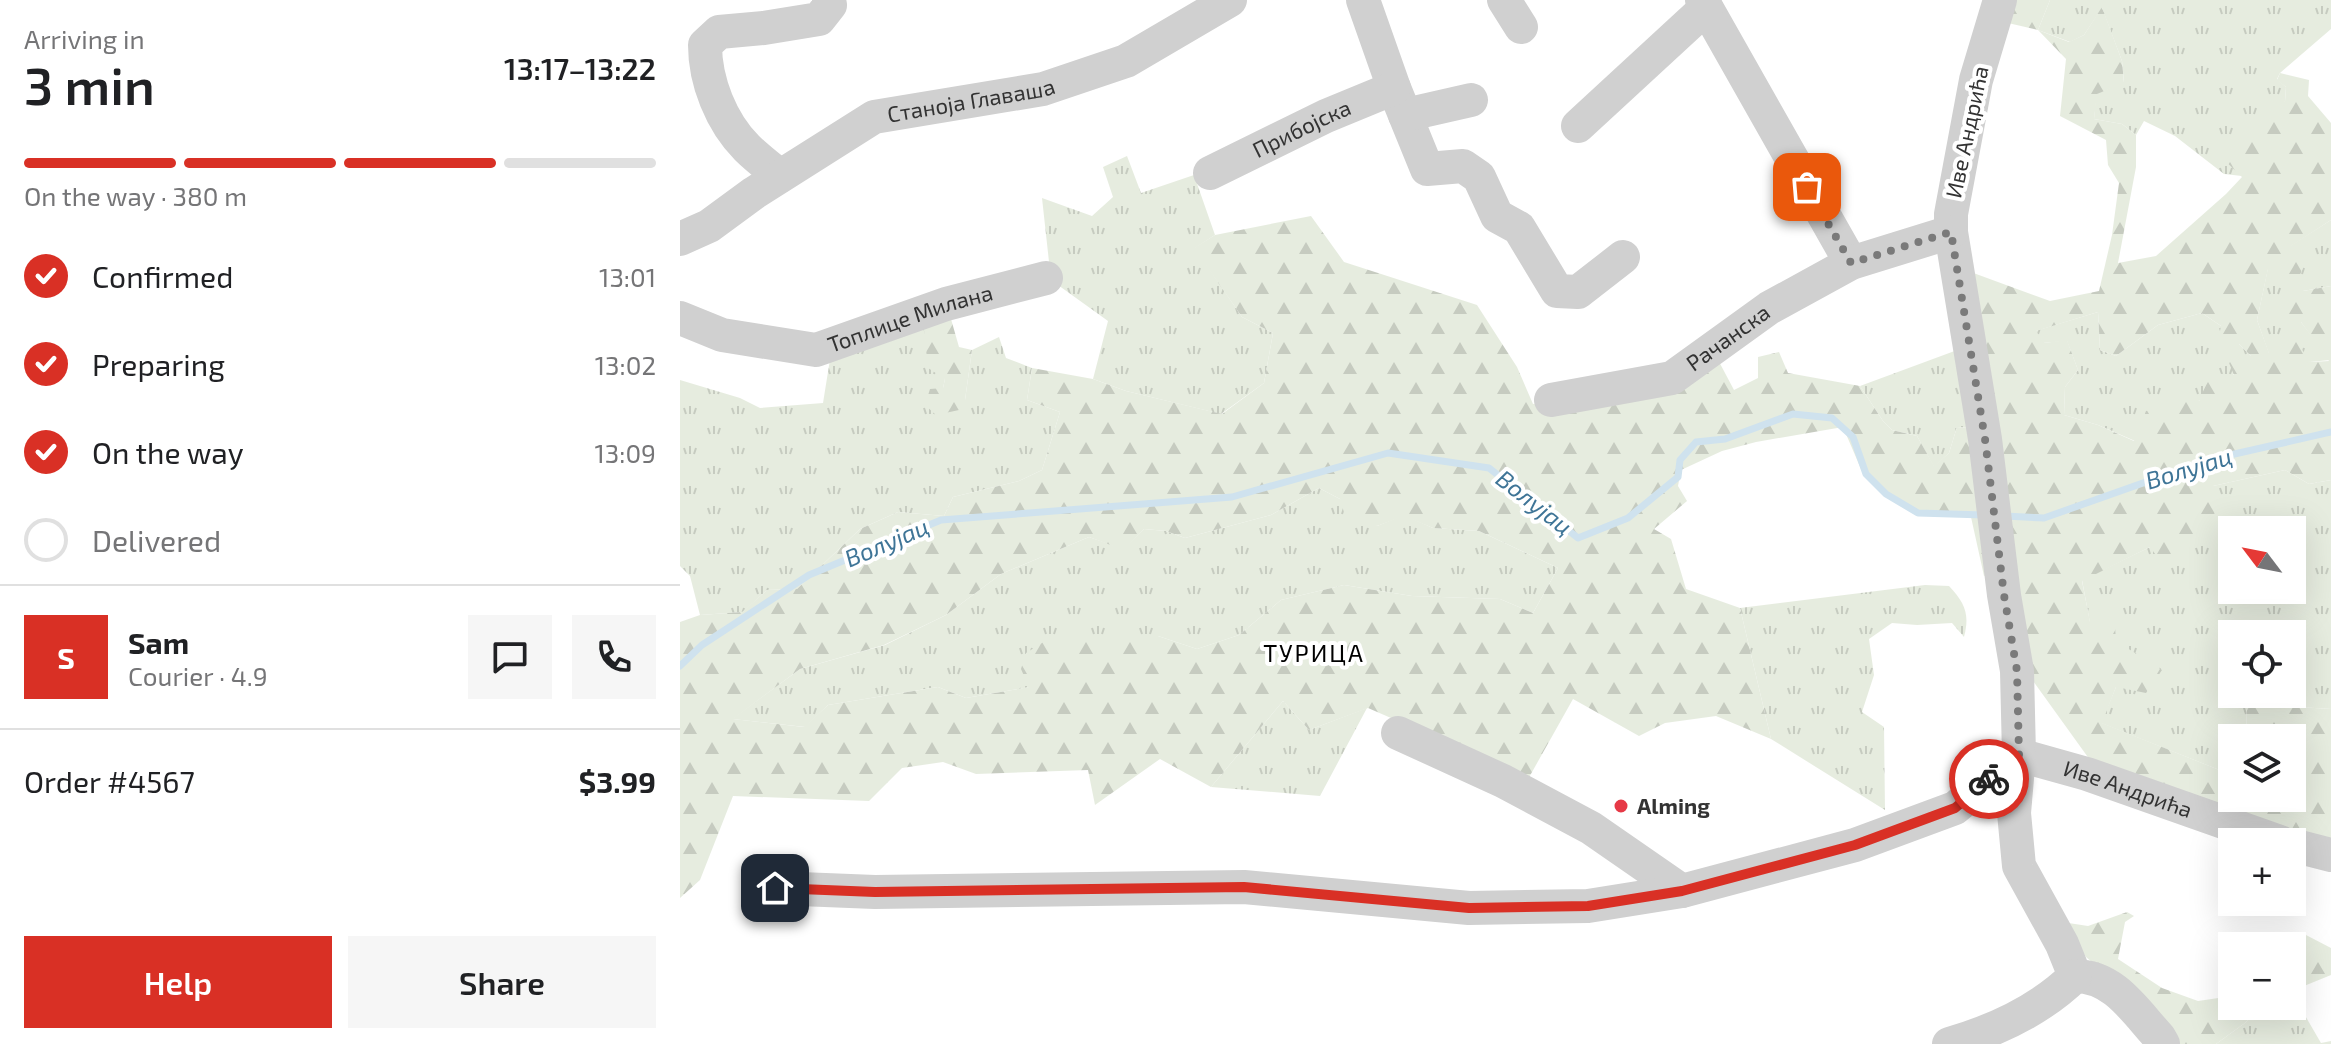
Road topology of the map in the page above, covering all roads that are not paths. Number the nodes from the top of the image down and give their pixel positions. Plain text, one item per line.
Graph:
1 (829, 0) edge
2 (1363, 0) edge
3 (2000, 0) edge
4 (1212, 4) edge
5 (1704, 4) edge
6 (692, 66) edge
7 (1471, 100) dead end
8 (1400, 102) junction
9 (1578, 126) dead end
10 (1210, 173) dead end
11 (780, 176) junction
12 (1951, 232) junction
13 (680, 239) edge
14 (1623, 257) dead end
15 (1851, 263) junction
16 (1046, 278) dead end
17 (680, 318) edge
18 (1551, 400) dead end
19 (1398, 733) dead end
20 (2019, 755) junction
21 (2240, 828) edge
22 (2306, 849) edge
23 (2331, 855) edge
24 (775, 888) dead end
25 (1682, 891) junction
26 (2075, 976) junction
27 (1949, 1044) edge
28 (2163, 1044) edge

1 - 6 street
2 - 8 street
3 - 12 street, Иве Андрића
4 - 11 street, Станоја Главаша
5 - 9 street
5 - 15 street
6 - 11 street
7 - 8 street, Прибојска
8 - 10 street, Прибојска
8 - 14 street
11 - 13 street, Станоја Главаша
12 - 15 street, Рачанска
12 - 20 street, Иве Андрића
15 - 18 street, Рачанска
16 - 17 street, Топлице Милана
19 - 25 street
20 - 21 street, Иве Андрића
20 - 25 street
20 - 26 street
22 - 23 street
24 - 25 street
26 - 27 street
26 - 28 street

